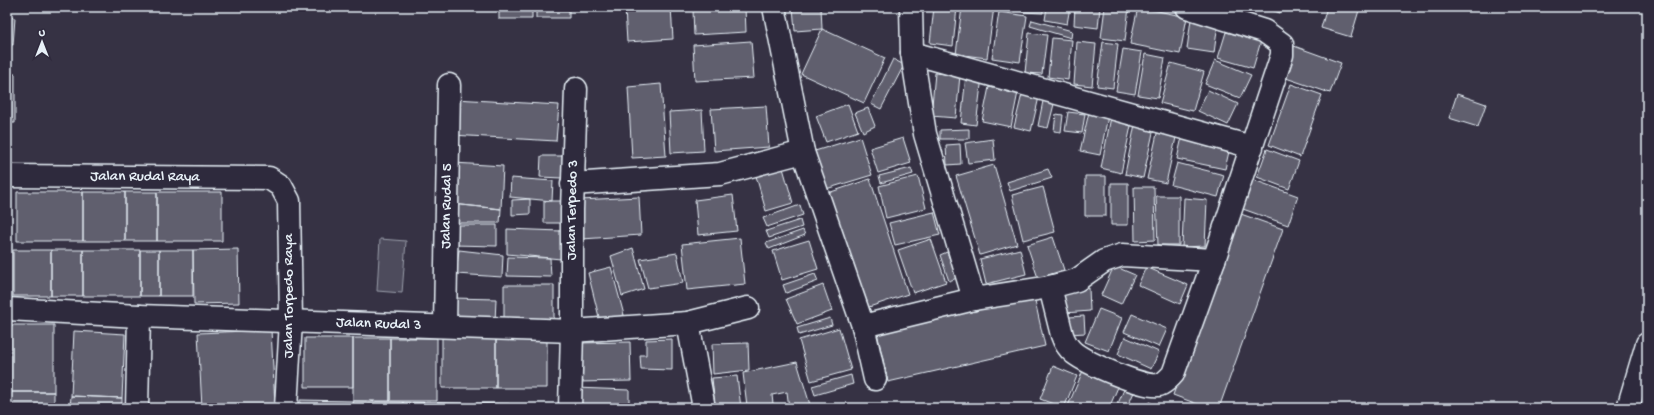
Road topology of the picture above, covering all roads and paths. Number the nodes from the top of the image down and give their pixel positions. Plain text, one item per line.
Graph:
1 (774, 7) edge
2 (911, 7) edge
3 (1187, 7) edge
4 (912, 53) junction
5 (448, 85) dead end
6 (576, 89) dead end
7 (1252, 147) junction
8 (803, 152) junction
9 (7, 176) edge
10 (7, 184) edge
11 (572, 184) junction
12 (281, 186) joint
13 (1214, 260) junction
14 (1050, 287) junction
15 (974, 299) junction
16 (748, 308) dead end
17 (7, 309) edge
18 (139, 316) junction
19 (291, 321) junction
20 (688, 323) junction
21 (445, 326) junction
22 (863, 326) junction
23 (572, 332) junction
24 (1647, 344) edge
25 (875, 379) dead end
26 (137, 408) edge
27 (286, 408) edge
28 (570, 408) edge
29 (704, 408) edge
30 (1628, 408) edge

1 - 8 street
2 - 4 street
3 - 7 street
4 - 7 street
4 - 15 street
5 - 21 street, Jalan Rudal 5
6 - 11 street, Jalan Terpedo 3
7 - 13 street
8 - 11 street
8 - 22 street
9 - 10 street
9 - 12 street, Jalan Rudal Raya
11 - 23 street, Jalan Terpedo 3
12 - 19 street, Jalan Torpedo Raya
13 - 14 street
13 - 14 street
14 - 15 street
15 - 22 street
16 - 20 street, Jalan Rudal 3
17 - 18 street, Jalan Rudal 3
18 - 19 street, Jalan Rudal 3
18 - 26 street
19 - 21 street, Jalan Rudal 3
19 - 27 street, Jalan Torpedo Raya
20 - 23 street, Jalan Rudal 3
20 - 29 street
21 - 23 street, Jalan Rudal 3
22 - 25 street
23 - 28 street, Jalan Terpedo 3
24 - 30 street

